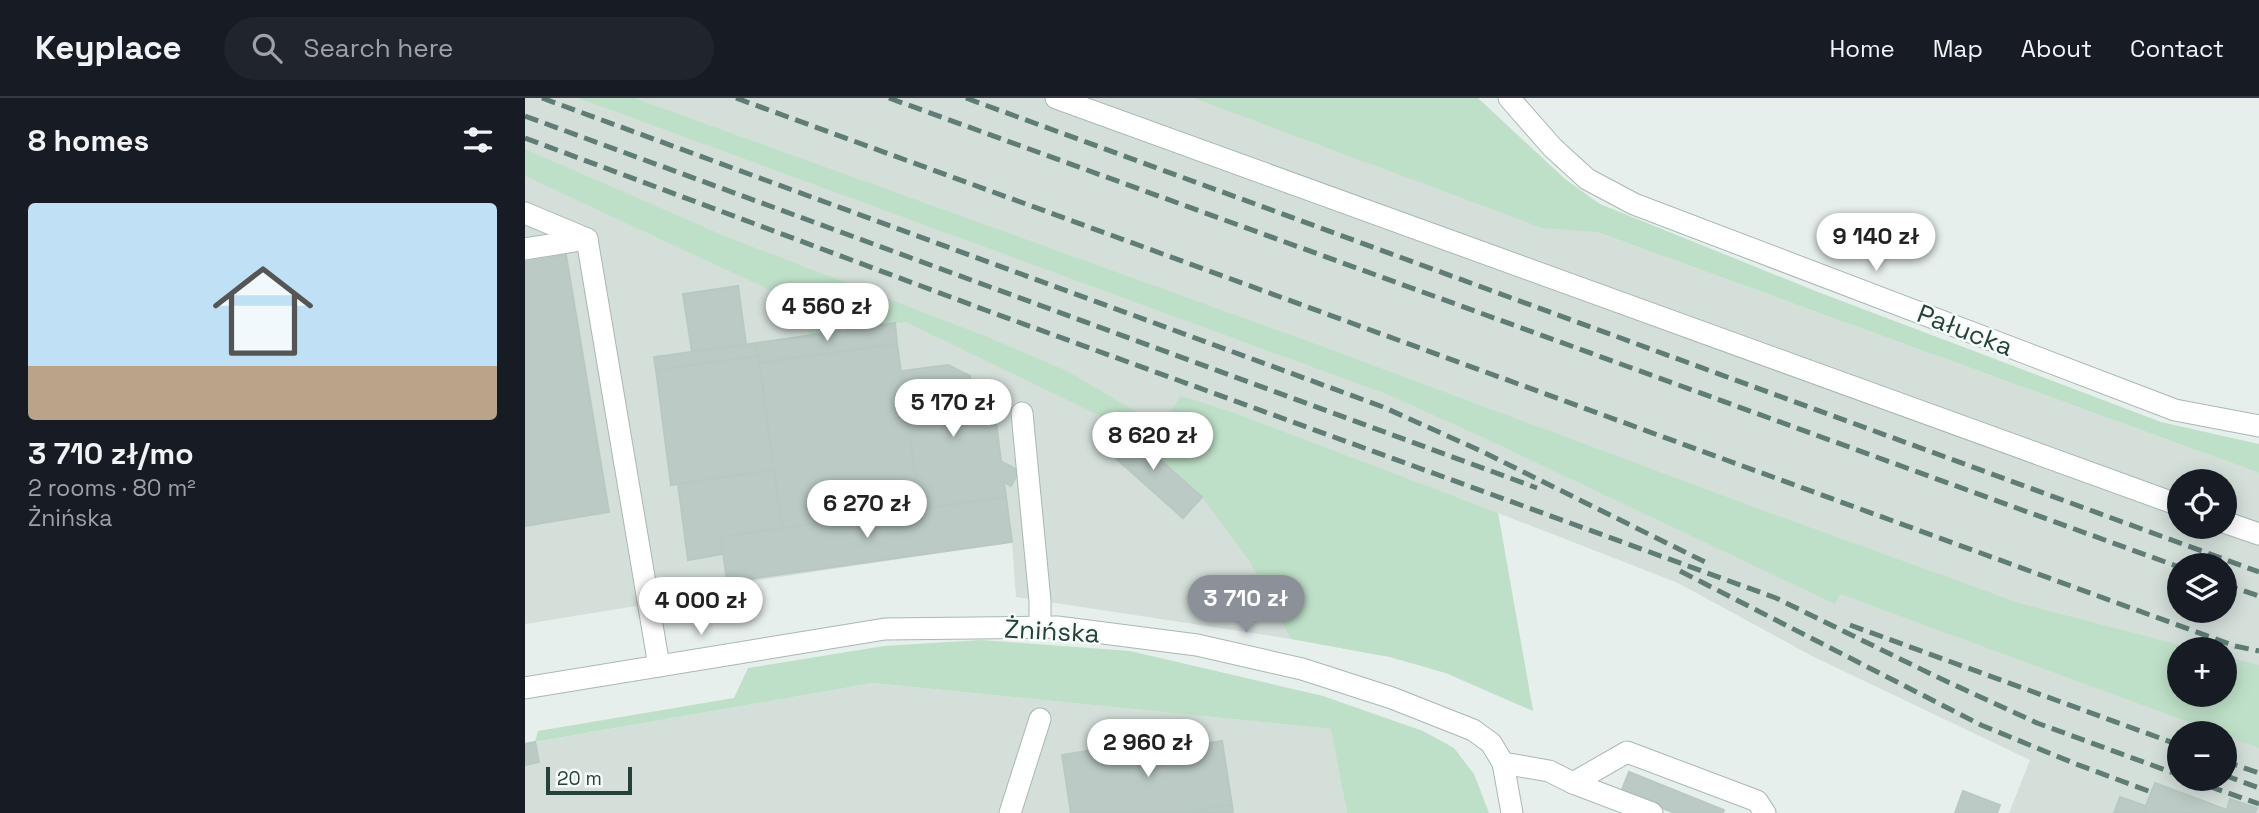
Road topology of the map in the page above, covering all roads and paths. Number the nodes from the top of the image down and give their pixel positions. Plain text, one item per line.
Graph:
1 (1056, 98) edge
2 (1509, 98) edge
3 (525, 213) edge
4 (587, 239) junction
5 (525, 249) edge
6 (1022, 413) dead end
7 (2259, 426) edge
8 (2167, 501) edge
9 (2237, 526) edge
10 (2259, 534) edge
11 (1040, 627) junction
12 (659, 666) junction
13 (525, 688) edge
14 (1039, 719) dead end
15 (1503, 763) junction
16 (1573, 783) junction
17 (1010, 813) edge
18 (1512, 813) edge
19 (1652, 813) edge
20 (1765, 813) edge

1 - 8 street
2 - 7 street, Pałucka
3 - 4 street
4 - 5 street
4 - 12 street
6 - 11 street
9 - 10 street
11 - 12 street, Żnińska
11 - 15 street, Żnińska
12 - 13 street, Żnińska
14 - 17 street
15 - 16 street
15 - 18 street, Żnińska
16 - 19 street
16 - 20 street

